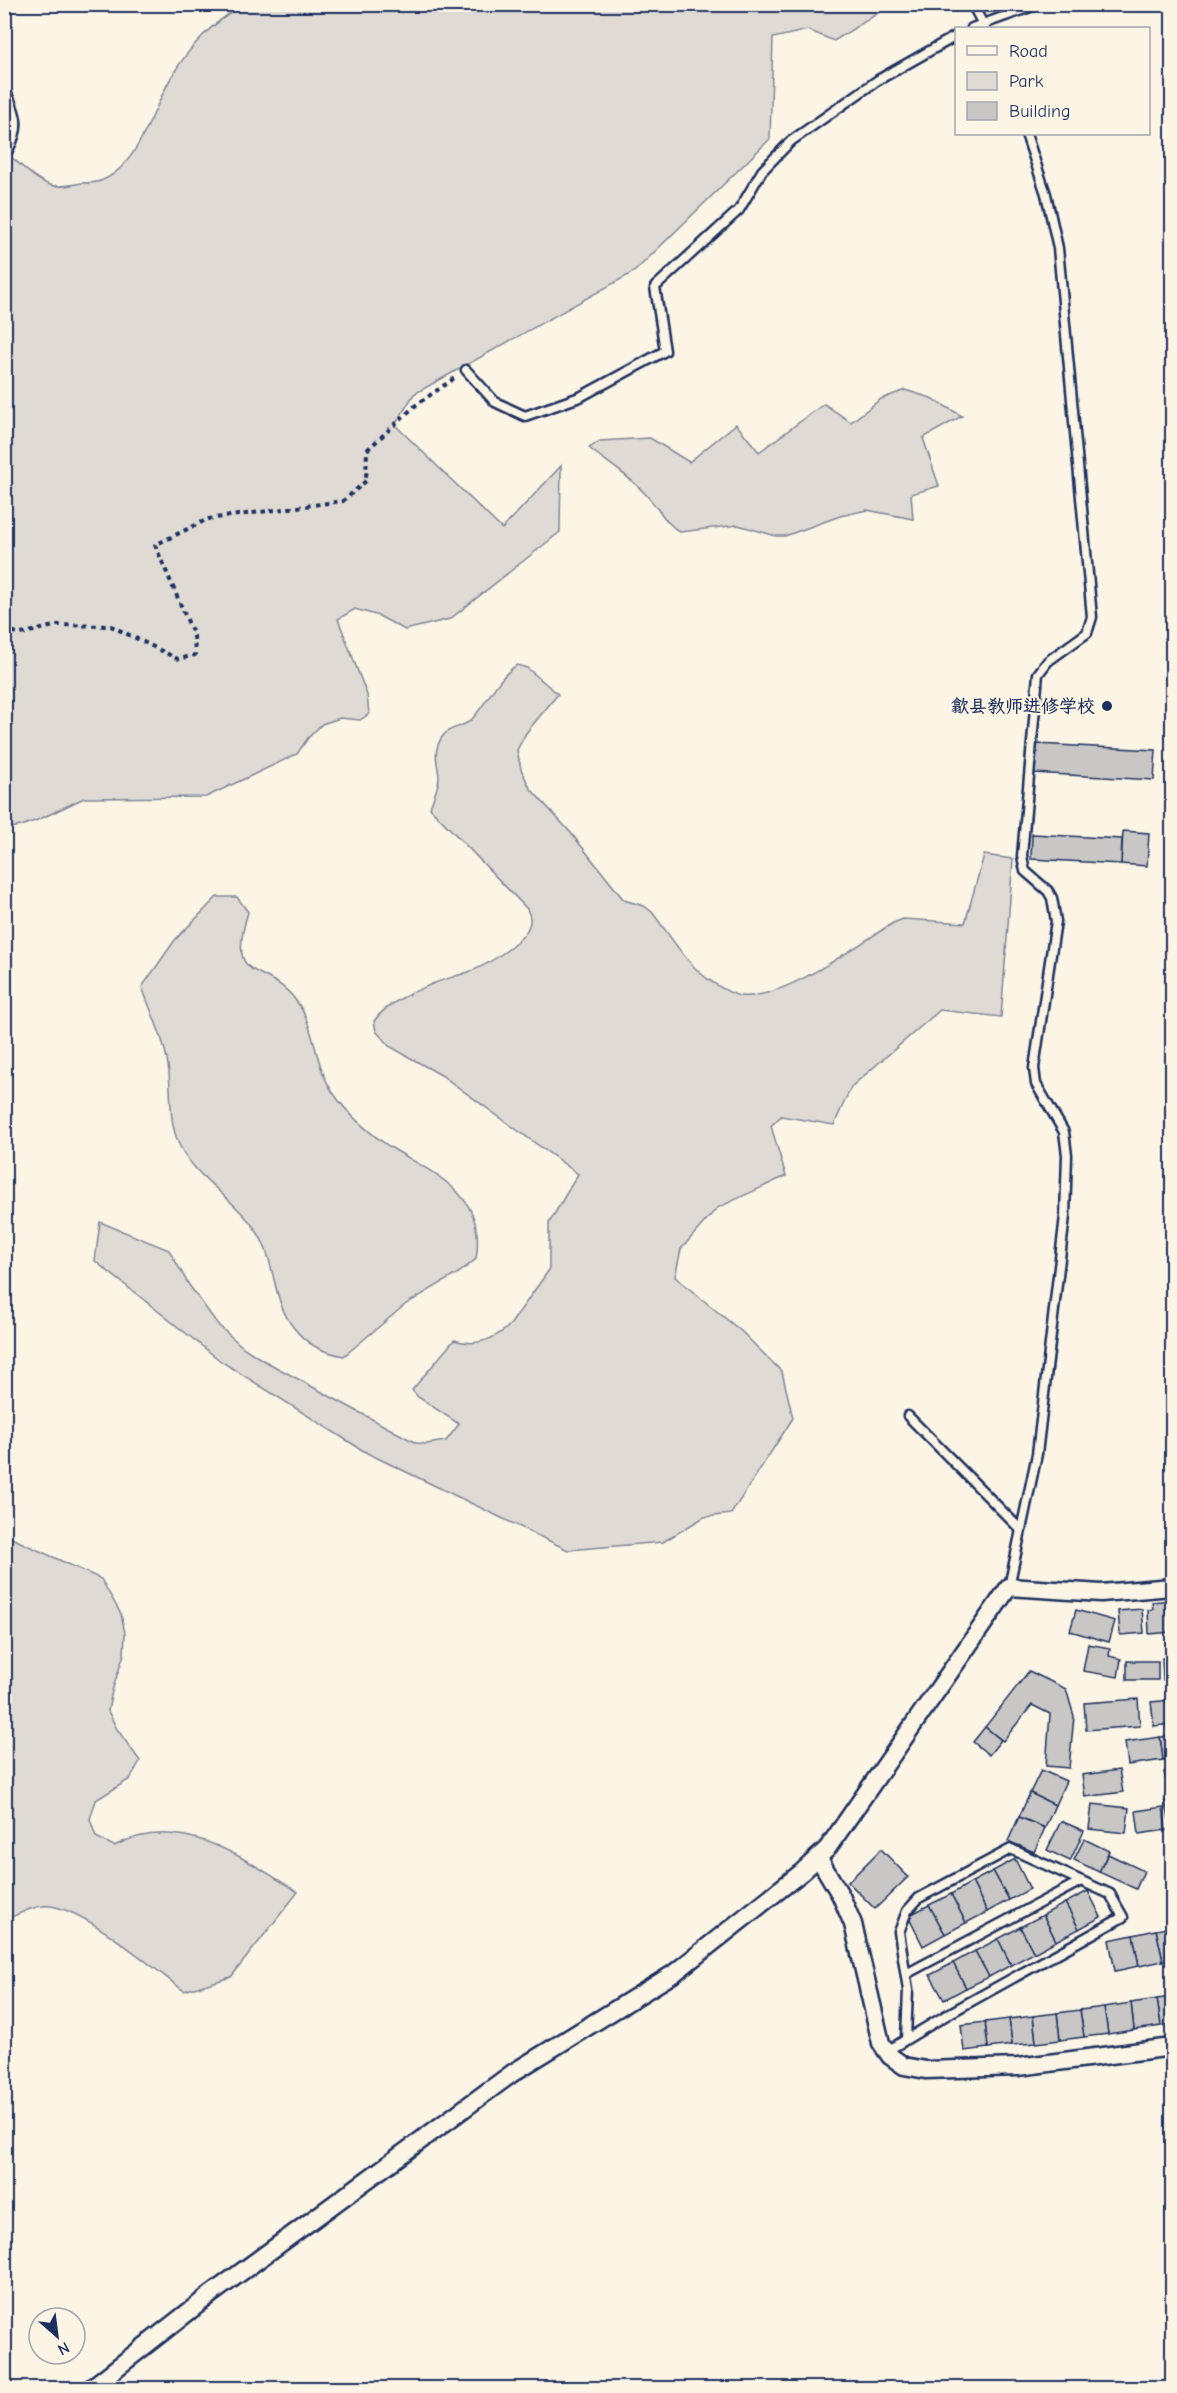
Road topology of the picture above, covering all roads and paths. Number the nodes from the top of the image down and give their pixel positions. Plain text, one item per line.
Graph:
1 (972, 4) edge
2 (1040, 4) edge
3 (984, 26) edge
4 (955, 37) edge
5 (4, 97) edge
6 (1026, 135) edge
7 (4, 149) edge
8 (466, 370) joint
9 (4, 629) edge
10 (908, 1416) dead end
11 (1021, 1530) junction
12 (1009, 1587) junction
13 (1173, 1587) edge
14 (818, 1857) junction
15 (1081, 1881) junction
16 (906, 1974) junction
17 (906, 2039) junction
18 (1173, 2047) edge
19 (887, 2051) junction
20 (91, 2388) edge

1 - 3 lane
2 - 3 lane
4 - 8 lane
5 - 7 street
6 - 11 lane
8 - 9 path
10 - 11 lane
11 - 12 lane
12 - 13 street
12 - 14 street
14 - 19 street
14 - 20 street
15 - 16 lane
15 - 16 lane
15 - 17 lane
16 - 17 lane
17 - 19 lane
18 - 19 street

